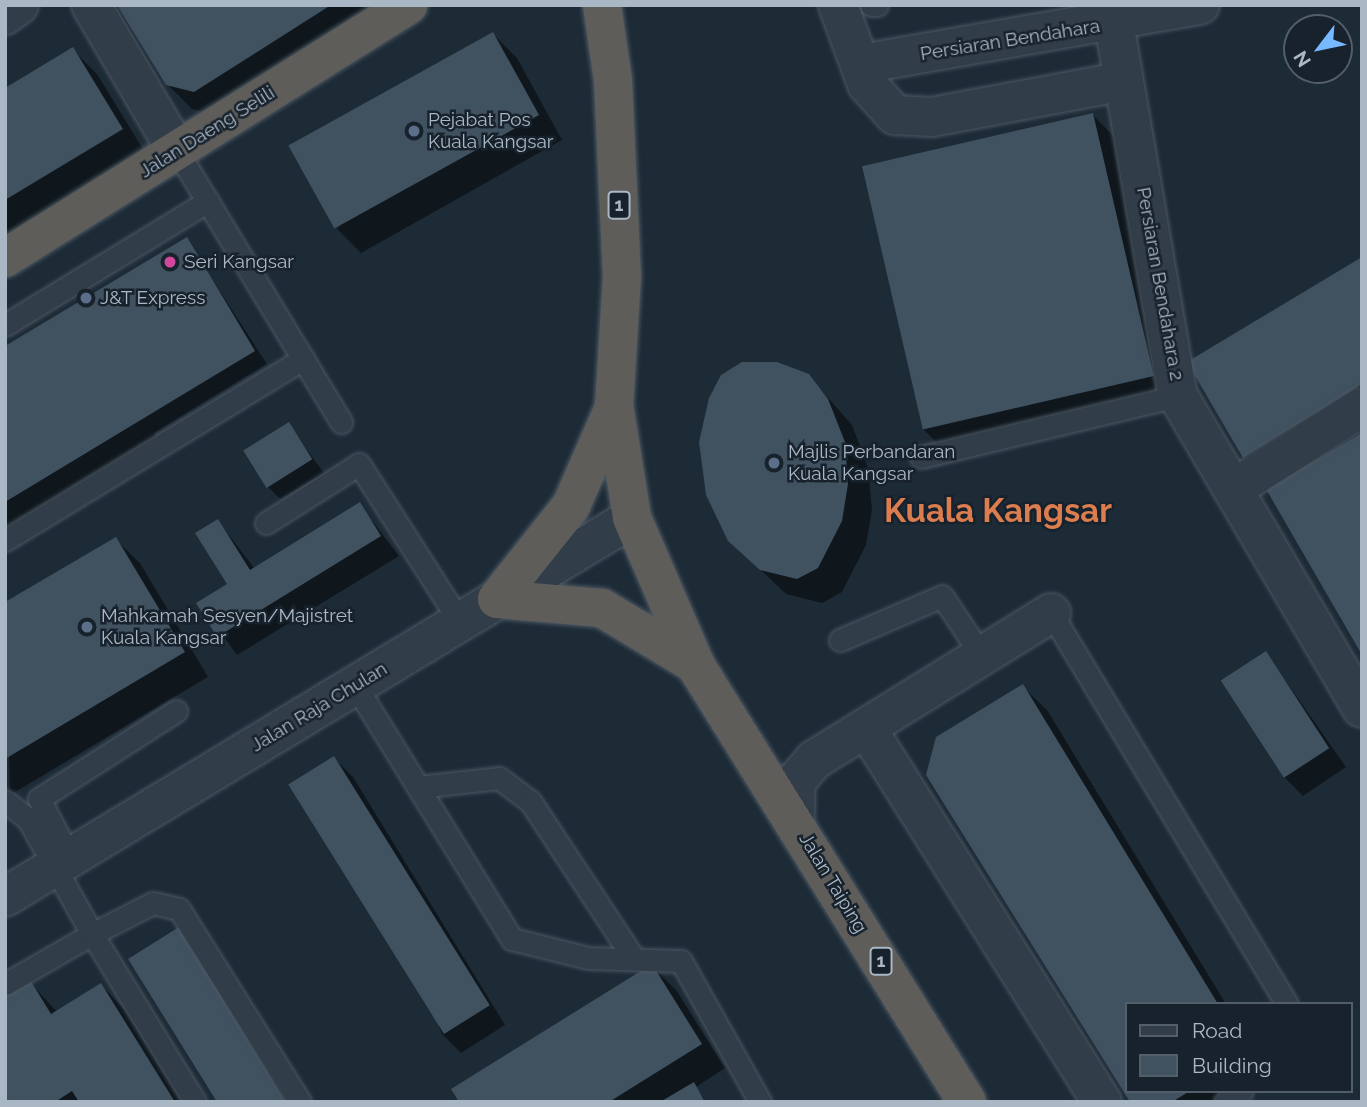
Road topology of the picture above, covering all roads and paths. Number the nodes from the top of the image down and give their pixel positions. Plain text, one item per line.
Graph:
1 (19, 5) edge
2 (91, 5) edge
3 (408, 5) edge
4 (602, 5) edge
5 (838, 5) edge
6 (871, 5) edge
7 (877, 5) edge
8 (1200, 5) edge
9 (5, 15) edge
10 (1114, 23) junction
11 (861, 64) junction
12 (1124, 81) junction
13 (177, 151) junction
14 (208, 201) junction
15 (5, 258) edge
16 (5, 325) edge
17 (303, 359) junction
18 (1178, 396) junction
19 (614, 405) junction
20 (1362, 407) edge
21 (341, 422) dead end
22 (921, 457) dead end
23 (1233, 489) junction
24 (632, 518) junction
25 (266, 523) dead end
26 (5, 540) edge
27 (497, 599) junction
28 (1051, 613) joint
29 (460, 622) junction
30 (840, 640) dead end
31 (982, 656) junction
32 (696, 666) junction
33 (355, 685) junction
34 (1354, 695) edge
35 (176, 711) dead end
36 (867, 729) junction
37 (747, 743) junction
38 (814, 761) junction
39 (418, 787) junction
40 (5, 801) edge
41 (794, 820) junction
42 (62, 863) junction
43 (5, 897) edge
44 (92, 934) junction
45 (634, 959) junction
46 (5, 984) edge
47 (1286, 1002) edge
48 (195, 1102) edge
49 (300, 1102) edge
50 (760, 1102) edge
51 (967, 1102) edge
52 (1102, 1102) edge

1 - 9 street
2 - 13 street
3 - 13 highway, Jalan Daeng Selili
4 - 19 highway, 1
5 - 11 street
6 - 7 lane
8 - 10 street, Persiaran Bendahara
10 - 11 street, Persiaran Bendahara
10 - 12 street, Persiaran Bendahara 2
11 - 12 street
12 - 18 street, Persiaran Bendahara 2
13 - 14 lane
13 - 15 highway, Jalan Daeng Selili
14 - 16 lane
14 - 17 lane
17 - 21 lane
17 - 26 lane
18 - 22 lane
18 - 23 street, Persiaran Bendahara 2
19 - 24 highway, 1
19 - 27 highway
20 - 23 street
23 - 34 street, Persiaran Bendahara 2
24 - 27 street, Jalan Raja Chulan
24 - 32 highway, 1
25 - 29 lane
27 - 29 street, Jalan Raja Chulan
27 - 32 highway
28 - 31 street
28 - 47 lane
29 - 33 street, Jalan Raja Chulan
30 - 31 lane
31 - 36 street
32 - 37 highway, Jalan Taiping / 1
33 - 39 lane
33 - 42 street, Jalan Raja Chulan
35 - 42 lane
36 - 38 street
36 - 52 street
37 - 38 street
37 - 41 highway, Jalan Taiping / 1
38 - 41 street
39 - 45 lane
39 - 45 lane
40 - 42 lane
41 - 51 highway, Jalan Taiping / 1
42 - 43 street, Jalan Raja Chulan
42 - 44 lane
44 - 46 lane
44 - 48 lane
44 - 49 lane
45 - 50 lane

